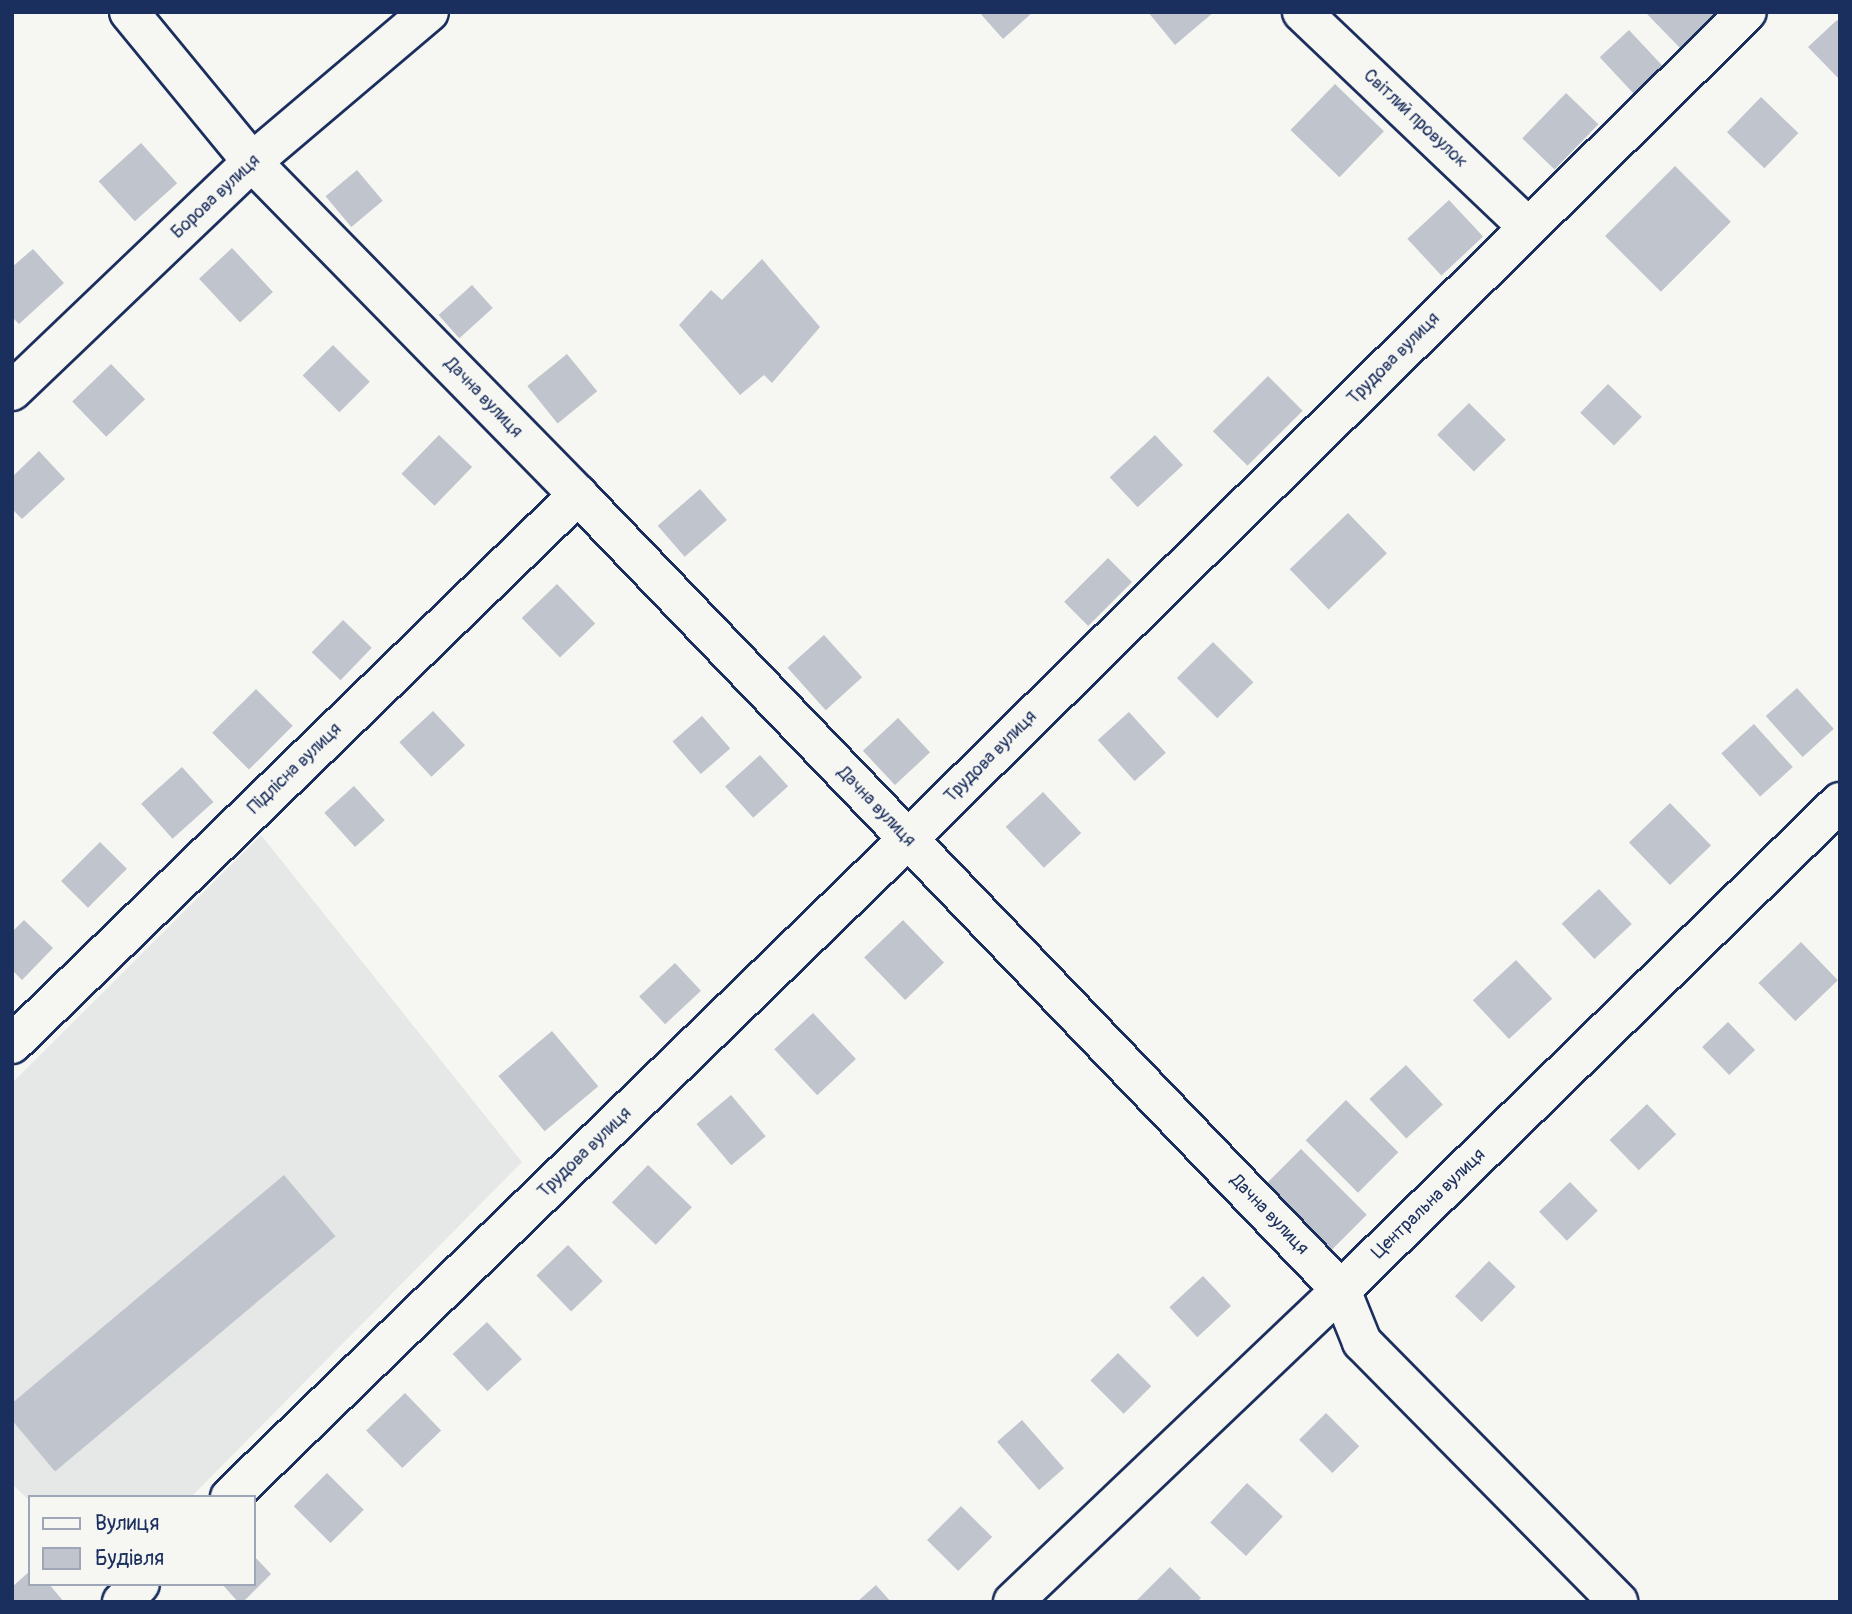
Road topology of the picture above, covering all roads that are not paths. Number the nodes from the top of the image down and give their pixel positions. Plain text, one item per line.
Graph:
1 (129, 12) edge
2 (429, 12) edge
3 (1302, 12) edge
4 (1747, 12) edge
5 (252, 162) junction
6 (1528, 226) junction
7 (12, 391) edge
8 (578, 495) junction
9 (1840, 802) edge
10 (907, 840) junction
11 (12, 1044) edge
12 (1341, 1290) junction
13 (232, 1495) edge
14 (138, 1586) edge
15 (122, 1602) edge
16 (1013, 1602) edge
17 (1618, 1602) edge

1 - 5 street, Дачна вулиця
2 - 5 street, Борова вулиця
3 - 6 street, Світлий провулок
4 - 6 street, Трудова вулиця
5 - 7 street, Борова вулиця
5 - 8 street, Дачна вулиця
6 - 10 street, Трудова вулиця
8 - 10 street, Дачна вулиця
8 - 11 street, Підлісна вулиця
9 - 12 street, Центральна вулиця
10 - 12 street, Дачна вулиця
10 - 13 street, Трудова вулиця
12 - 16 street, Центральна вулиця
12 - 17 street, Дачна вулиця
14 - 15 street

